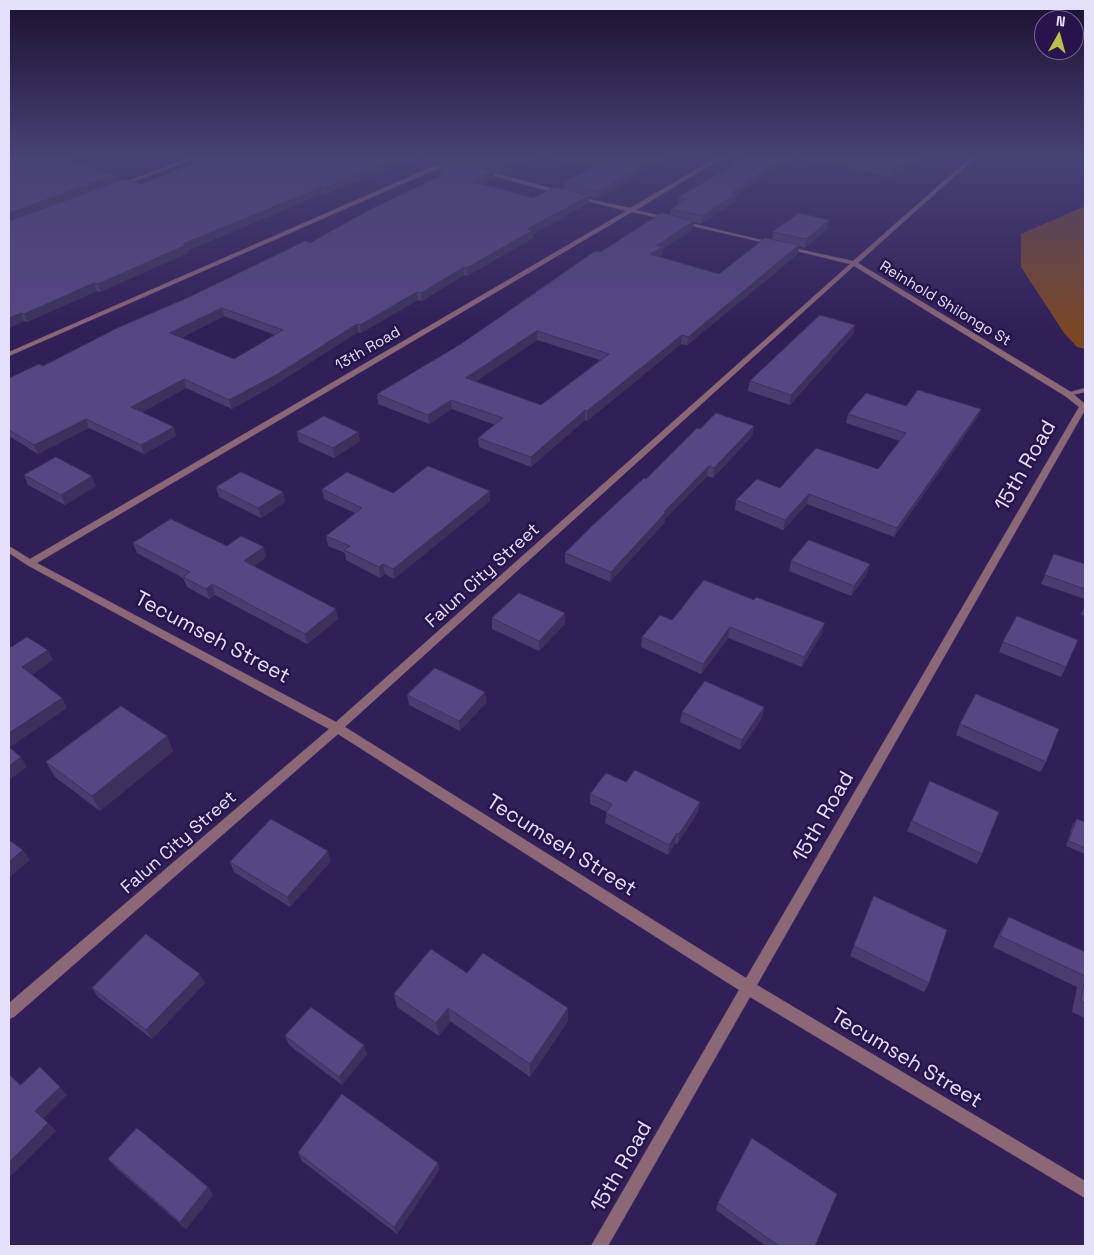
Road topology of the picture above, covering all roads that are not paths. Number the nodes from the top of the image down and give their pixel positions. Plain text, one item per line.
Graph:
1 (323, 217) edge
2 (622, 217) edge
3 (656, 217) edge
4 (907, 217) edge
5 (854, 263) junction
6 (9, 354) edge
7 (1085, 390) edge
8 (1068, 394) junction
9 (1084, 407) edge
10 (9, 549) edge
11 (30, 563) junction
12 (338, 728) junction
13 (749, 988) junction
14 (9, 1012) edge
15 (1085, 1190) edge
16 (599, 1246) edge

1 - 6 street
2 - 11 street, 13th Road
3 - 5 street, Reinhold Shilongo St
4 - 5 street, Falun City Street
5 - 8 street, Reinhold Shilongo St
5 - 12 street, Falun City Street
7 - 8 street
8 - 9 street, Reinhold Shilongo St
9 - 13 street, 15th Road
10 - 11 street, Tecumseh Street
11 - 12 street, Tecumseh Street
12 - 13 street, Tecumseh Street
12 - 14 street, Falun City Street
13 - 15 street, Tecumseh Street
13 - 16 street, 15th Road

